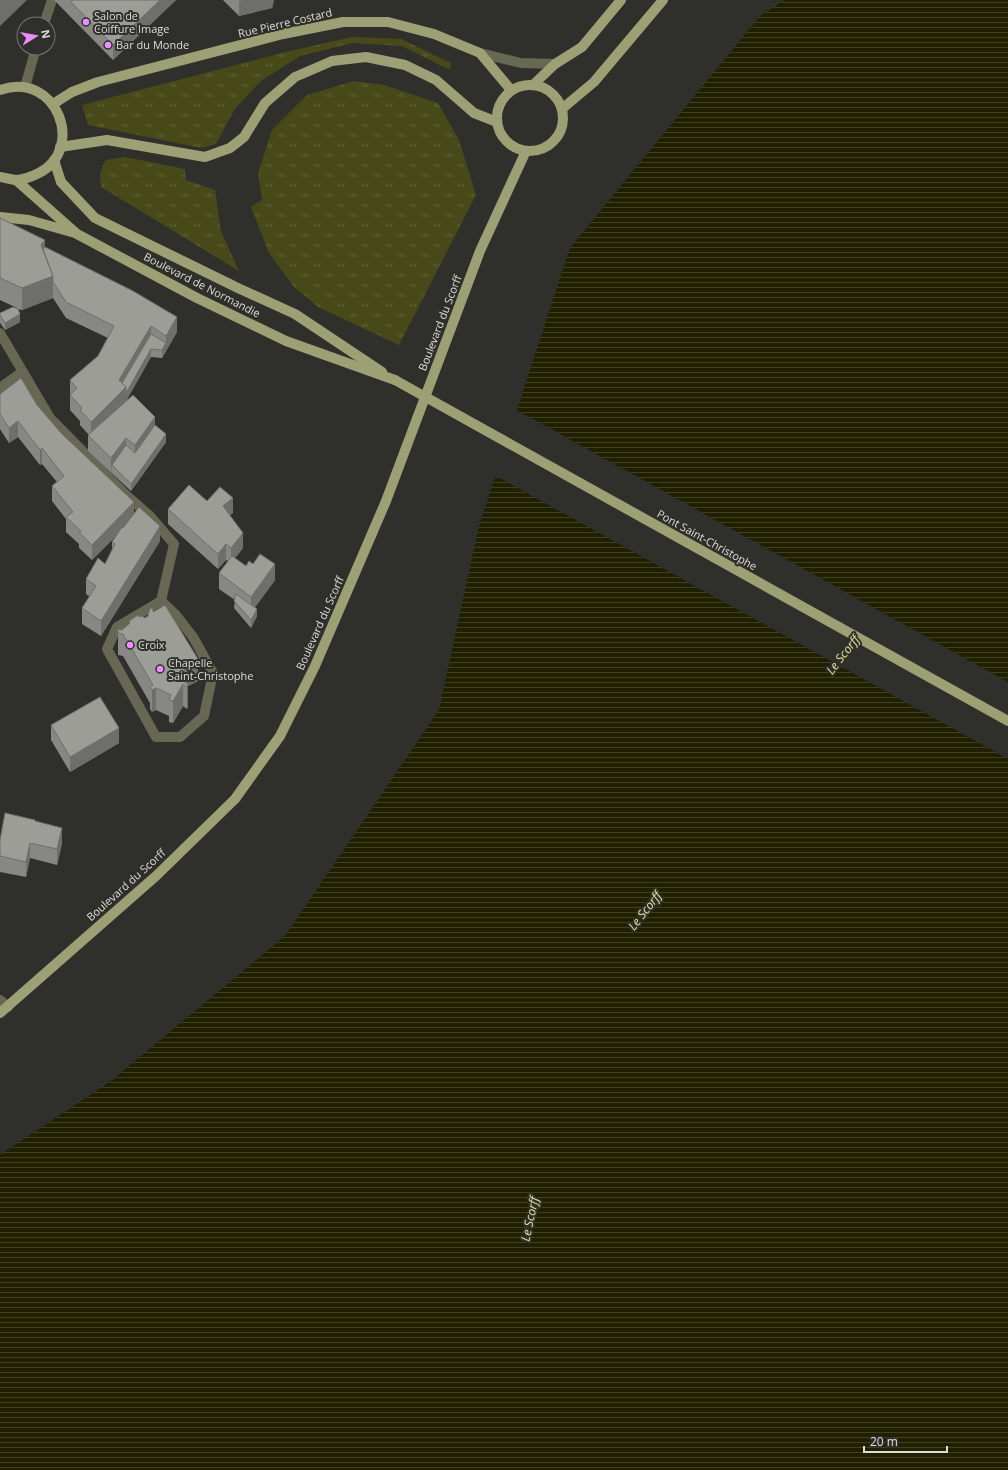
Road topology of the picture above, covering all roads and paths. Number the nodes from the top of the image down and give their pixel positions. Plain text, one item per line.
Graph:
1 (52, 0) edge
2 (621, 0) edge
3 (663, 0) edge
4 (47, 16) edge
5 (480, 53) junction
6 (34, 56) edge
7 (555, 64) junction
8 (534, 84) junction
9 (25, 87) junction
10 (0, 90) edge
11 (511, 90) junction
12 (53, 104) junction
13 (563, 108) junction
14 (497, 122) junction
15 (60, 147) junction
16 (526, 152) junction
17 (54, 160) junction
18 (0, 177) edge
19 (16, 180) junction
20 (0, 217) edge
21 (77, 234) junction
22 (0, 333) edge
23 (22, 372) junction
24 (395, 380) junction
25 (0, 388) edge
26 (162, 601) junction
27 (1008, 721) edge
28 (3, 1007) edge

1 - 4 street
2 - 7 main road
3 - 13 main road
5 - 7 street
5 - 11 main road, Rue Pierre Costard
5 - 12 main road, Rue Pierre Costard
6 - 9 street
7 - 8 main road
8 - 11 main road
8 - 13 main road
9 - 10 main road
9 - 12 main road
11 - 14 main road
12 - 15 main road
13 - 16 main road
14 - 15 main road
14 - 16 main road
15 - 17 main road
16 - 28 main road, Boulevard du Scorff
17 - 19 main road
17 - 24 main road, Boulevard de Normandie
18 - 19 main road
19 - 21 main road, Boulevard de Normandie
20 - 21 main road
21 - 24 main road, Boulevard de Normandie
22 - 23 street
23 - 25 street
23 - 26 street
24 - 27 main road, Pont Saint-Christophe, bridge
26 - 26 street

